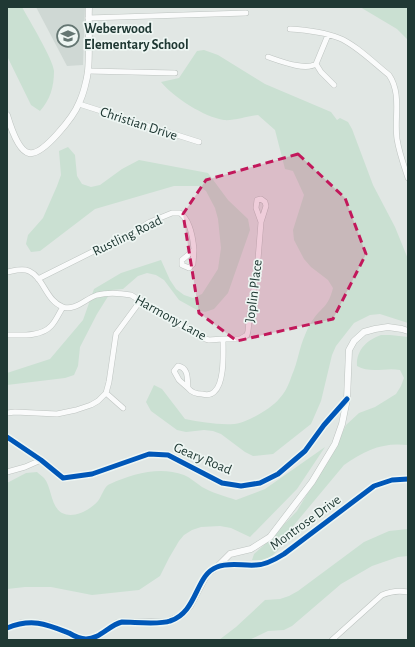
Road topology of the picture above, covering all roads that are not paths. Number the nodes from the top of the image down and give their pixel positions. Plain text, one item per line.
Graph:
1 (89, 7) edge
2 (246, 13) dead end
3 (88, 18) junction
4 (290, 30) dead end
5 (328, 35) junction
6 (268, 57) dead end
7 (316, 64) junction
8 (88, 71) junction
9 (175, 73) dead end
10 (334, 85) dead end
11 (79, 104) junction
12 (7, 115) edge
13 (199, 142) dead end
14 (408, 178) edge
15 (261, 222) dead end
16 (194, 250) dead end
17 (7, 272) edge
18 (38, 279) junction
19 (141, 300) junction
20 (63, 307) junction
21 (408, 331) edge
22 (7, 335) edge
23 (223, 339) junction
24 (188, 388) dead end
25 (106, 393) junction
26 (347, 399) junction
27 (123, 408) dead end
28 (7, 413) edge
29 (7, 437) edge
30 (41, 460) junction
31 (7, 472) edge
32 (408, 479) edge
33 (217, 567) junction
34 (408, 592) edge
35 (7, 628) edge
36 (332, 640) edge

1 - 3 street
2 - 3 street
3 - 8 street
4 - 5 street
5 - 7 street
5 - 14 street
6 - 7 street
7 - 10 street
8 - 9 street
8 - 11 street
11 - 12 street
11 - 13 street, Christian Drive
15 - 23 street, Joplin Place
16 - 18 street, Rustling Road
17 - 18 street
18 - 20 street
19 - 20 street, Harmony Lane
19 - 23 street, Harmony Lane
19 - 25 street
20 - 22 street
21 - 26 street
23 - 24 street, Harmony Lane
25 - 27 street
25 - 28 street
26 - 30 street, Geary Road
26 - 33 street
29 - 30 street, Geary Road
30 - 31 street
32 - 33 street, Montrose Drive
33 - 35 street
34 - 36 street

